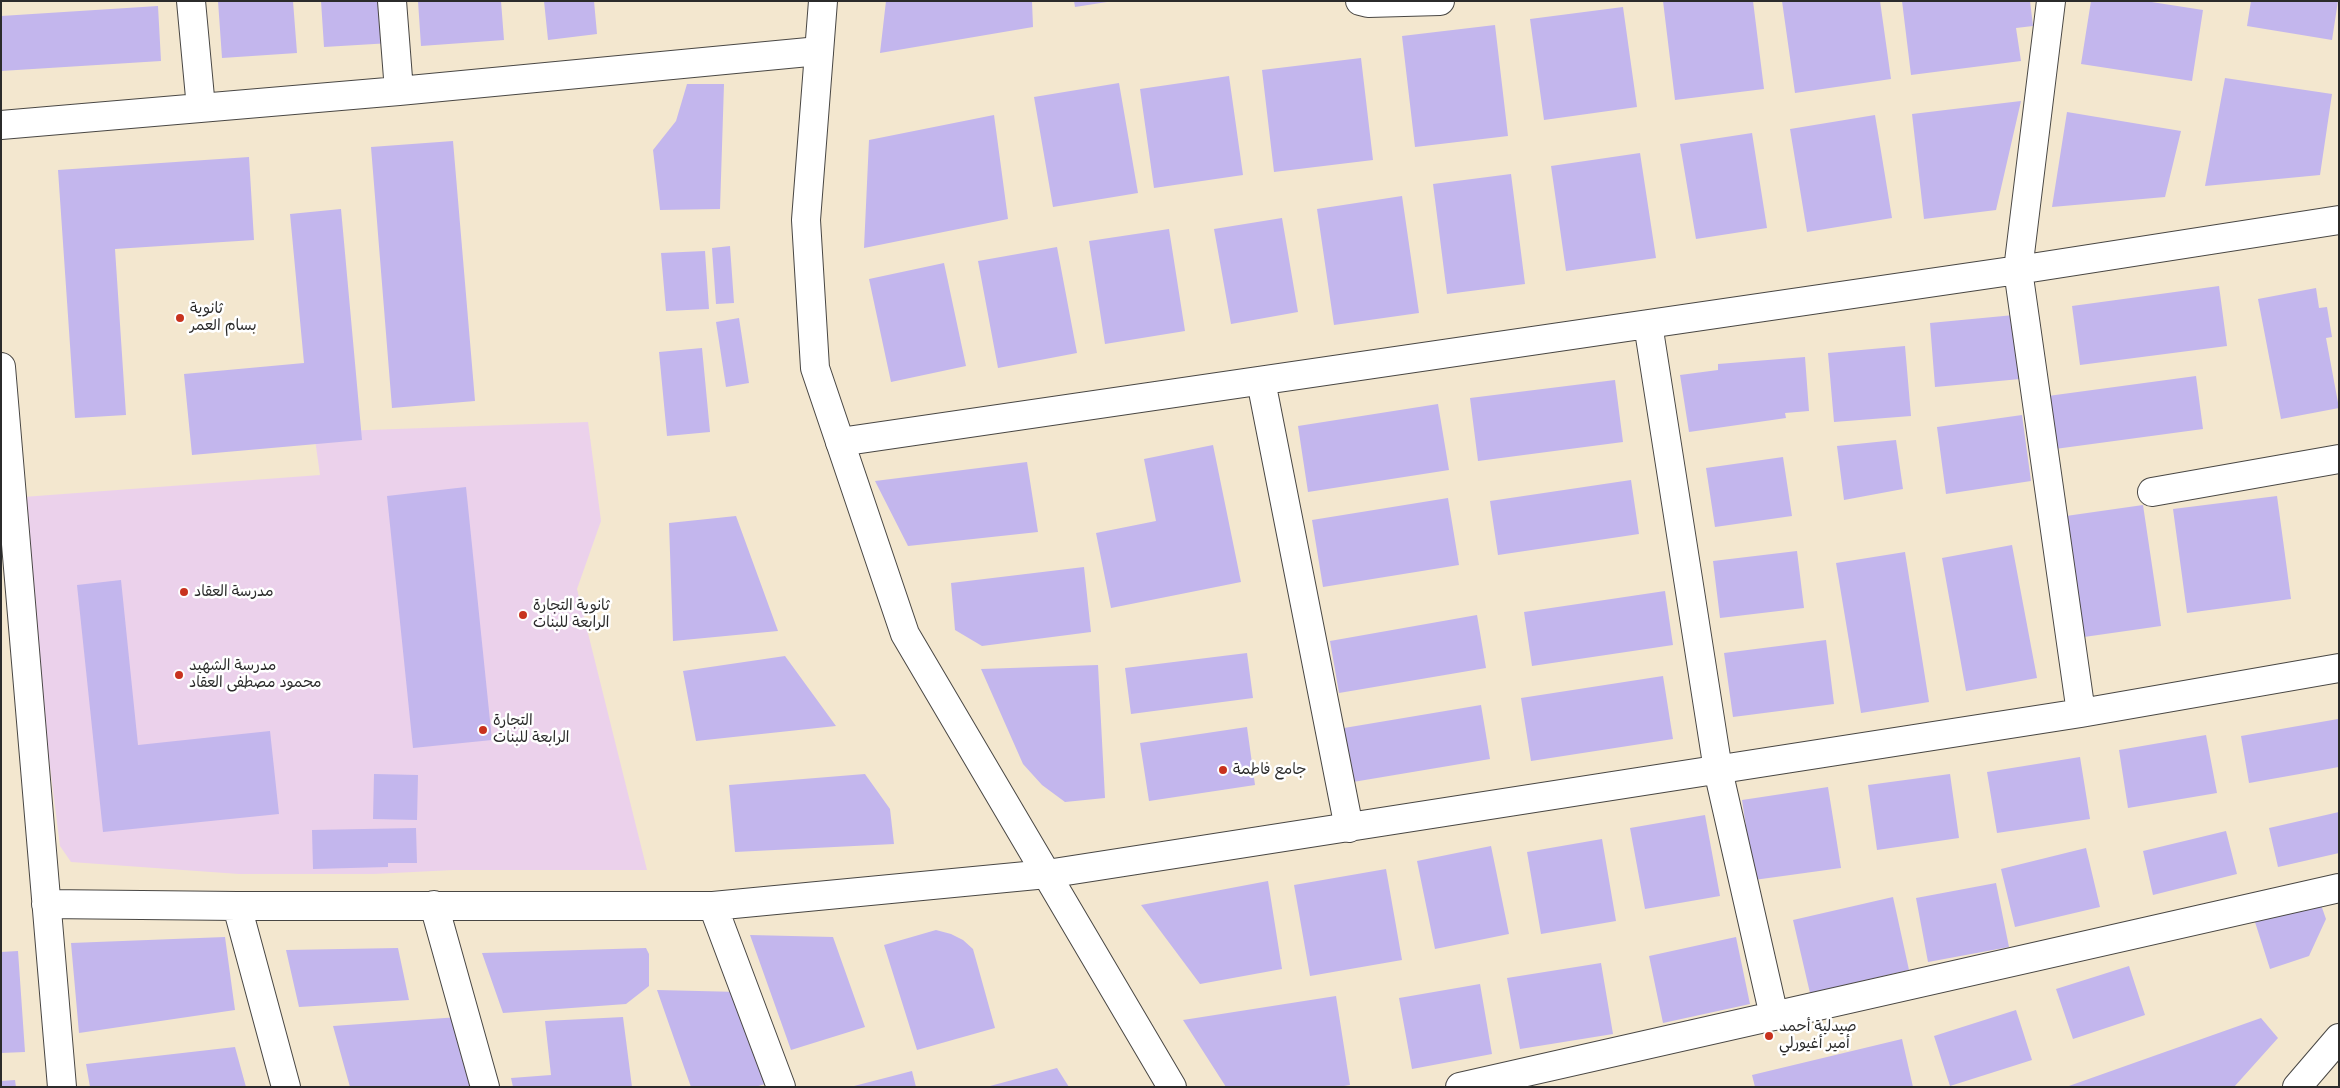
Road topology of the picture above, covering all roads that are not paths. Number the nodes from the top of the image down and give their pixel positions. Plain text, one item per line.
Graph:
1 (191, 1) edge
2 (392, 1) edge
3 (824, 1) edge
4 (1360, 1) edge
5 (1440, 1) edge
6 (2051, 1) edge
7 (820, 51) junction
8 (399, 91) junction
9 (201, 108) junction
10 (1, 125) edge
11 (2339, 220) edge
12 (2018, 270) junction
13 (1648, 324) junction
14 (1, 367) edge
15 (1261, 381) junction
16 (840, 442) junction
17 (2339, 459) edge
18 (2152, 492) dead end
19 (2339, 668) edge
20 (2081, 713) junction
21 (1718, 770) junction
22 (1349, 828) junction
23 (1047, 874) junction
24 (2339, 888) edge
25 (46, 904) junction
26 (434, 905) junction
27 (237, 906) junction
28 (713, 906) junction
29 (1774, 1016) junction
30 (2339, 1038) edge
31 (62, 1087) edge
32 (286, 1087) edge
33 (485, 1087) edge
34 (781, 1087) edge
35 (1172, 1087) edge
36 (1460, 1087) edge
37 (2297, 1087) edge

1 - 9 street
2 - 8 street
3 - 7 street
4 - 5 street
6 - 12 street
7 - 8 street
7 - 16 street
8 - 9 street
9 - 10 street
11 - 12 street
12 - 13 street
12 - 20 street
13 - 15 street
13 - 21 street
14 - 25 street
15 - 16 street
15 - 22 street
16 - 23 street
17 - 18 street
19 - 20 street
20 - 21 street
21 - 22 street
21 - 29 street
22 - 23 street
23 - 28 street
23 - 35 street
24 - 29 street
25 - 27 street
25 - 31 street
26 - 27 street
26 - 28 street
26 - 33 street
27 - 32 street
28 - 34 street
29 - 36 street
30 - 37 street

